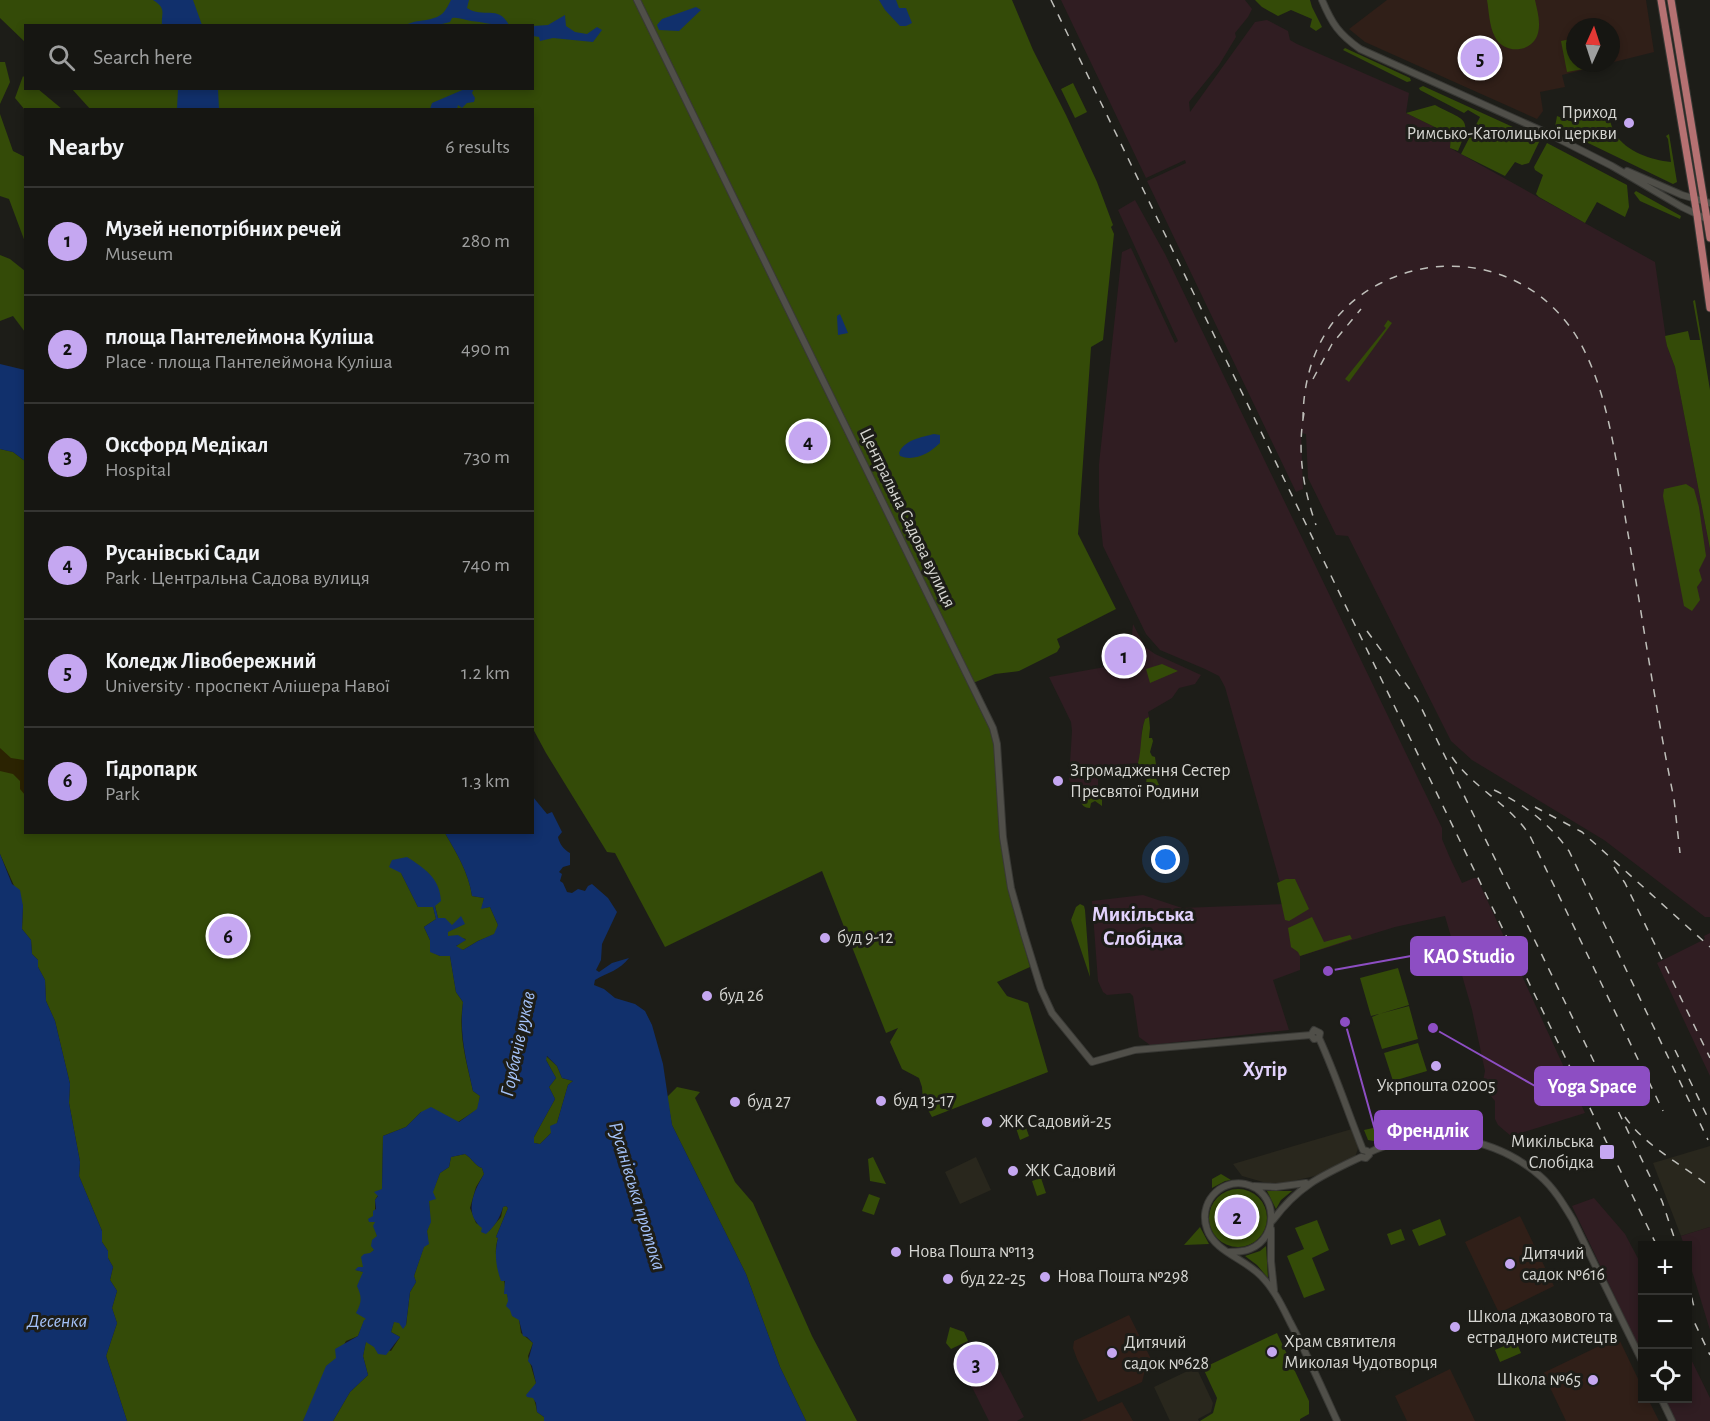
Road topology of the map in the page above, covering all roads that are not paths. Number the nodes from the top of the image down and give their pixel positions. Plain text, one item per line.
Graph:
1 (637, 0) edge
2 (1322, 0) edge
3 (1662, 0) edge
4 (1671, 0) edge
5 (1612, 166) junction
6 (1694, 198) junction
7 (1707, 202) edge
8 (1697, 215) junction
9 (1709, 220) edge
10 (1710, 238) edge
11 (1710, 308) edge
12 (1364, 1153) junction
13 (1310, 1183) junction
14 (1250, 1185) junction
15 (1272, 1220) junction
16 (1271, 1228) junction
17 (1228, 1252) junction
18 (1274, 1291) junction
19 (1638, 1353) edge
20 (1663, 1403) edge
21 (1337, 1421) edge
22 (1672, 1421) edge

1 - 12 main road, Центральна Садова вулиця
2 - 5 main road
3 - 6 main road
4 - 7 main road
5 - 6 main road
5 - 8 main road
6 - 7 main road
6 - 8 main road
7 - 9 main road
8 - 9 main road
8 - 11 main road
9 - 10 main road
12 - 13 main road
12 - 19 main road
13 - 14 main road
13 - 15 main road
14 - 15 main road
14 - 17 main road
15 - 16 main road
16 - 17 main road
16 - 18 main road
17 - 18 main road
18 - 21 main road
20 - 22 main road

